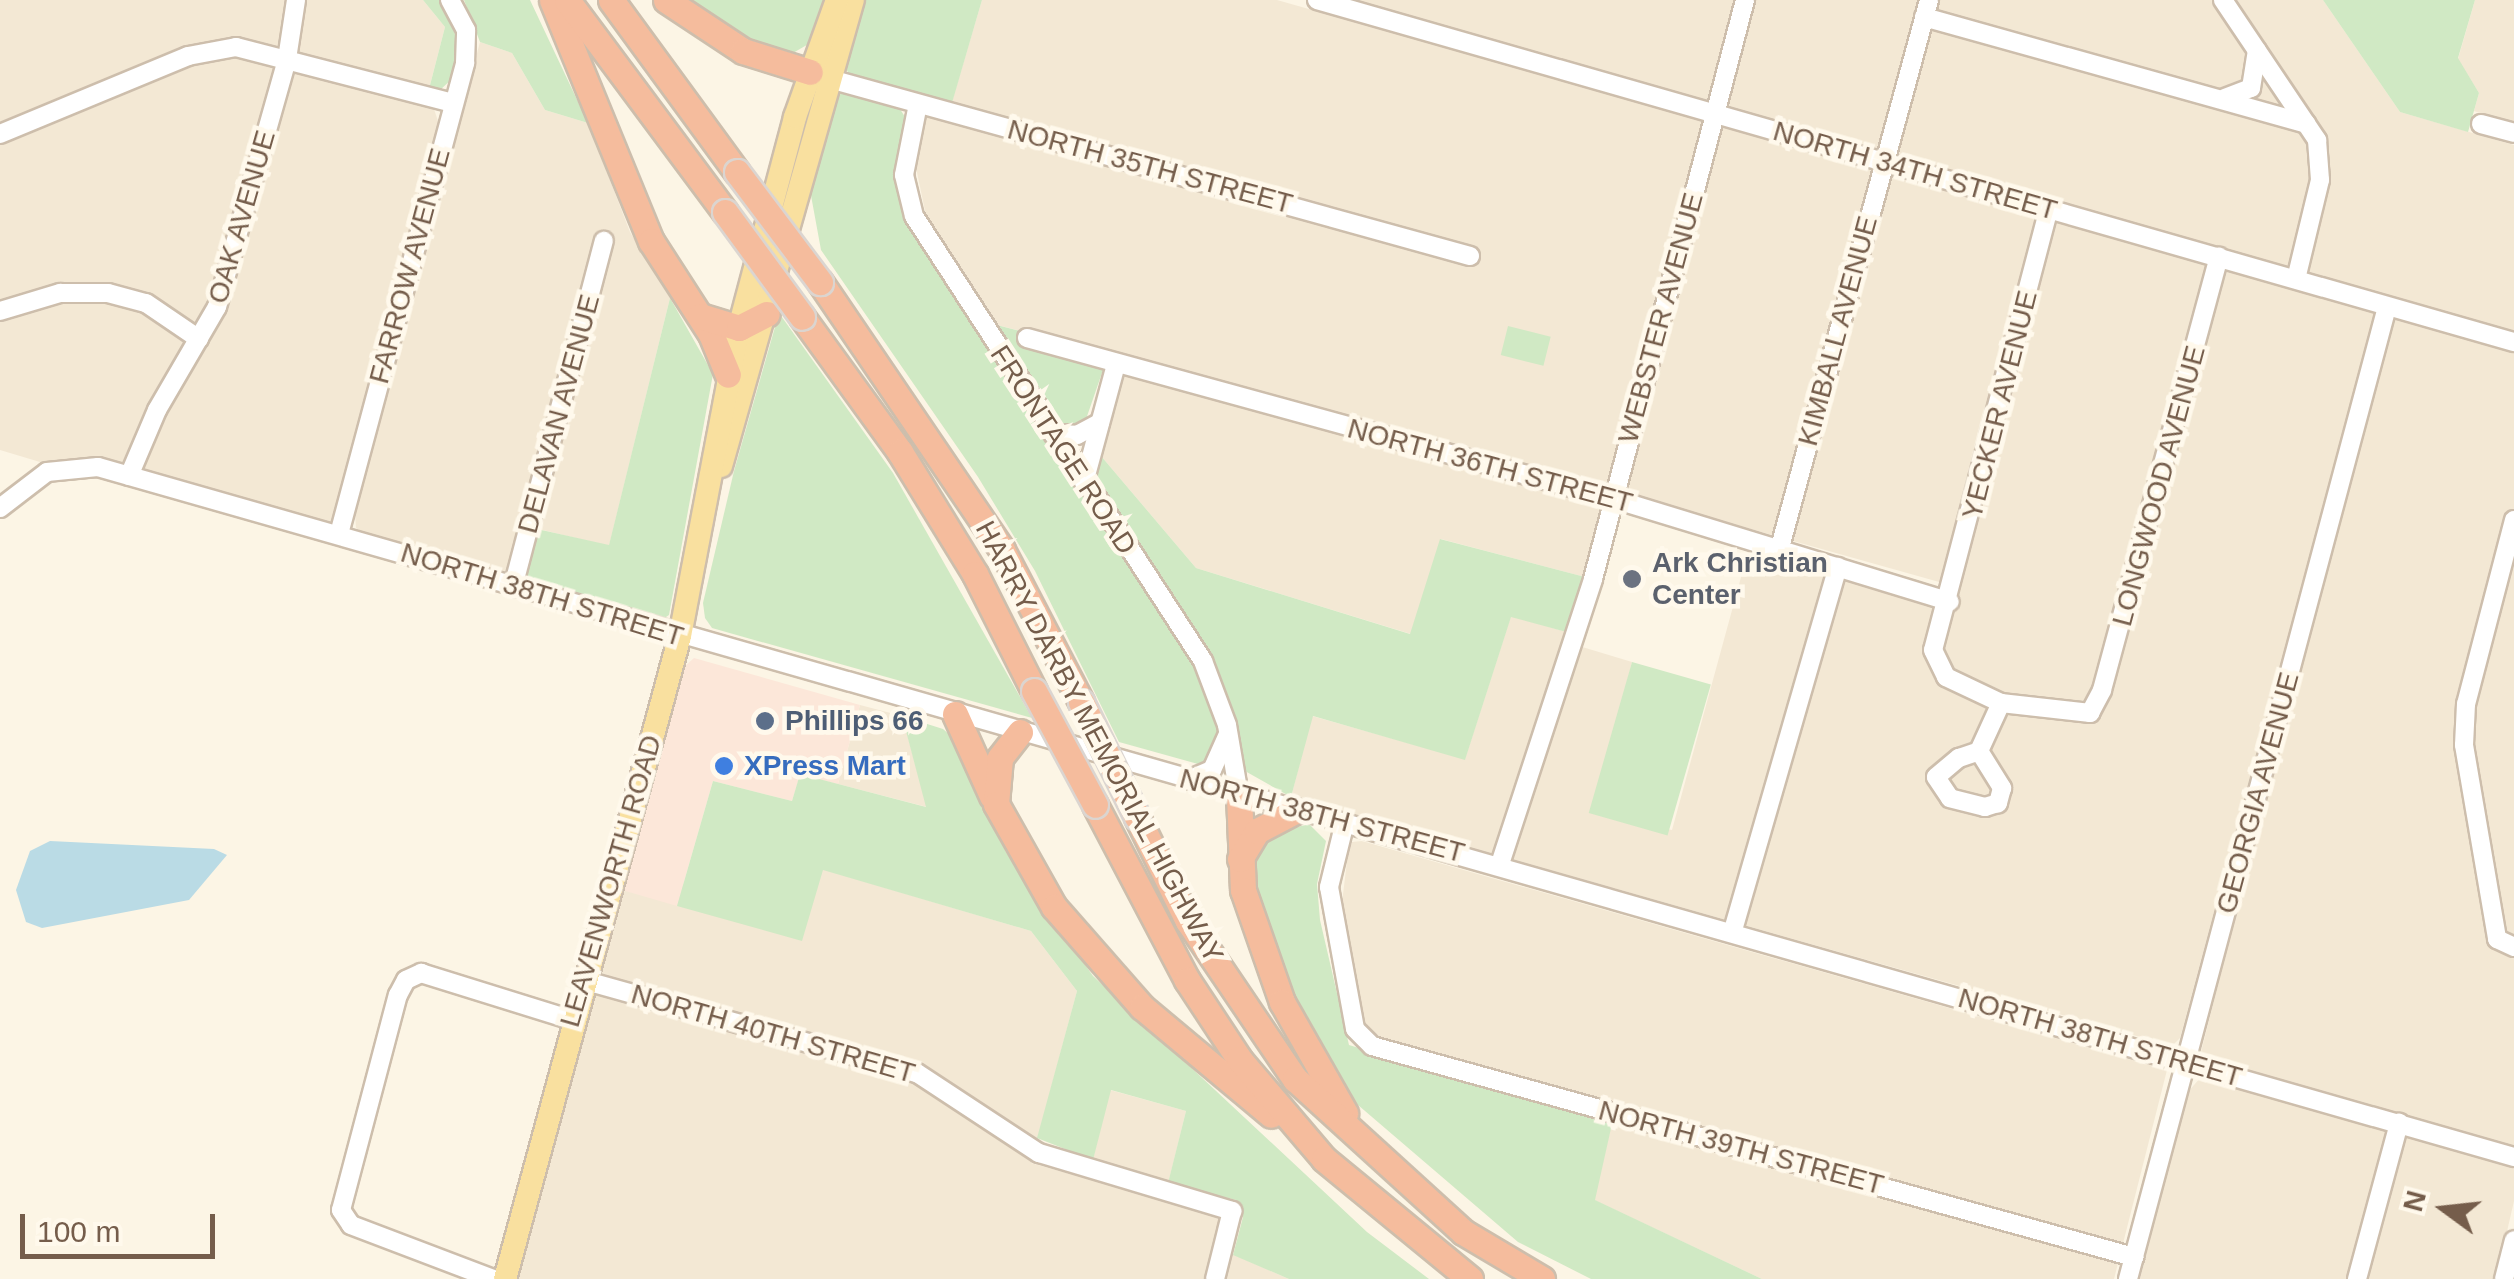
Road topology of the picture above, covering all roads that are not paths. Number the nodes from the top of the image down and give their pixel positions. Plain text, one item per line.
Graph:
1 (296, 0) edge
2 (450, 0) edge
3 (552, 0) edge
4 (567, 0) edge
5 (611, 0) edge
6 (666, 0) edge
7 (837, 0) edge
8 (853, 0) edge
9 (1317, 0) edge
10 (1744, 0) edge
11 (2223, 0) edge
12 (1927, 9) edge
13 (2257, 50) junction
14 (287, 58) junction
15 (820, 76) junction
16 (2220, 98) junction
17 (454, 103) junction
18 (918, 104) junction
19 (1714, 116) junction
20 (2306, 124) junction
21 (2482, 124) dead end
22 (2514, 133) edge
23 (0, 134) edge
24 (1884, 163) junction
25 (2049, 208) junction
26 (604, 241) dead end
27 (1470, 256) dead end
28 (2219, 257) junction
29 (2296, 278) junction
30 (2386, 307) junction
31 (0, 310) edge
32 (767, 314) junction
33 (700, 316) junction
34 (739, 328) junction
35 (1027, 338) dead end
36 (199, 339) junction
37 (2514, 342) edge
38 (1116, 364) junction
39 (728, 375) junction
40 (1100, 423) junction
41 (1052, 434) junction
42 (129, 476) junction
43 (713, 482) junction
44 (1084, 483) junction
45 (1614, 500) junction
46 (0, 508) edge
47 (2514, 520) edge
48 (340, 534) junction
49 (1780, 547) junction
50 (1838, 568) junction
51 (513, 587) junction
52 (1950, 602) junction
53 (680, 636) junction
54 (2002, 703) junction
55 (955, 714) junction
56 (1227, 726) junction
57 (1020, 732) junction
58 (1979, 751) dead end
59 (1188, 780) junction
60 (1239, 795) junction
61 (996, 804) junction
62 (1295, 811) junction
63 (1344, 826) junction
64 (1240, 859) junction
65 (1500, 864) junction
66 (1733, 930) junction
67 (2514, 947) edge
68 (583, 980) junction
69 (572, 1020) junction
70 (2186, 1065) junction
71 (2399, 1123) junction
72 (1372, 1155) junction
73 (2514, 1157) edge
74 (1324, 1159) junction
75 (2514, 1240) edge
76 (2134, 1257) junction
77 (493, 1279) edge
78 (505, 1279) edge
79 (1214, 1279) edge
80 (1470, 1279) edge
81 (1542, 1279) edge
82 (2128, 1279) edge
83 (2357, 1279) edge
84 (2504, 1279) edge

1 - 14 street, OAK AVENUE
2 - 17 street, FARROW AVENUE
3 - 33 highway
4 - 74 highway, HARRY DARBY MEMORIAL HIGHWAY, bridge
5 - 72 highway, HARRY DARBY MEMORIAL HIGHWAY, bridge
6 - 15 highway
7 - 15 main road, LEAVENWORTH ROAD
8 - 15 main road, LEAVENWORTH ROAD
9 - 19 street, NORTH 34TH STREET
10 - 19 street, WEBSTER AVENUE
11 - 13 street
12 - 16 street
12 - 24 street, KIMBALL AVENUE
13 - 16 street
13 - 20 street
14 - 17 street
14 - 23 street
14 - 36 street, OAK AVENUE
15 - 18 street, NORTH 35TH STREET
15 - 32 main road, LEAVENWORTH ROAD
15 - 34 main road, LEAVENWORTH ROAD
16 - 20 street
17 - 48 street, FARROW AVENUE
18 - 27 street, NORTH 35TH STREET
18 - 41 street, FRONTAGE ROAD
19 - 24 street, NORTH 34TH STREET
19 - 45 street, WEBSTER AVENUE
20 - 29 street
21 - 22 street
24 - 25 street, NORTH 34TH STREET
24 - 49 street, KIMBALL AVENUE
25 - 28 street, NORTH 34TH STREET
25 - 52 street, YECKER AVENUE
26 - 51 street, DELAVAN AVENUE
28 - 29 street, NORTH 34TH STREET
28 - 54 street, LONGWOOD AVENUE
29 - 30 street, NORTH 34TH STREET
30 - 37 street, NORTH 34TH STREET
30 - 70 street, GEORGIA AVENUE
31 - 36 street
32 - 34 highway
32 - 43 main road, LEAVENWORTH ROAD
33 - 34 highway
33 - 39 highway
34 - 39 main road, LEAVENWORTH ROAD
35 - 38 street, NORTH 36TH STREET
36 - 42 street, OAK AVENUE
38 - 40 street
38 - 45 street, NORTH 36TH STREET
39 - 43 main road, LEAVENWORTH ROAD
40 - 41 street
40 - 44 street
41 - 44 street, FRONTAGE ROAD
42 - 46 street, NORTH 38TH STREET
42 - 48 street, NORTH 38TH STREET
43 - 53 main road, LEAVENWORTH ROAD
44 - 56 street, FRONTAGE ROAD
45 - 49 street, NORTH 36TH STREET
45 - 65 street, WEBSTER AVENUE
47 - 67 street
48 - 51 street, NORTH 38TH STREET
49 - 50 street, NORTH 36TH STREET
50 - 52 street, NORTH 36TH STREET
50 - 66 street
51 - 53 street, NORTH 38TH STREET
52 - 54 street, YECKER AVENUE
53 - 55 street, NORTH 38TH STREET
53 - 68 main road, LEAVENWORTH ROAD
54 - 58 street
55 - 57 street, NORTH 38TH STREET
55 - 61 highway
56 - 59 street
56 - 60 street, FRONTAGE ROAD
57 - 59 street, NORTH 38TH STREET
57 - 61 highway
59 - 60 street, NORTH 38TH STREET
60 - 62 street, NORTH 38TH STREET
60 - 64 highway
61 - 74 highway
62 - 63 street, NORTH 38TH STREET
62 - 64 highway
63 - 65 street, NORTH 38TH STREET
63 - 76 street, NORTH 39TH STREET
64 - 72 highway
65 - 66 street, NORTH 38TH STREET
66 - 70 street, NORTH 38TH STREET
68 - 69 main road, LEAVENWORTH ROAD
68 - 79 street, NORTH 40TH STREET
69 - 77 street
69 - 78 main road, LEAVENWORTH ROAD
70 - 71 street, NORTH 38TH STREET
70 - 76 street, GEORGIA AVENUE
71 - 73 street, NORTH 38TH STREET
71 - 83 street
72 - 81 highway, HARRY DARBY MEMORIAL HIGHWAY
74 - 80 highway, HARRY DARBY MEMORIAL HIGHWAY
75 - 84 street
76 - 82 street, GEORGIA AVENUE

